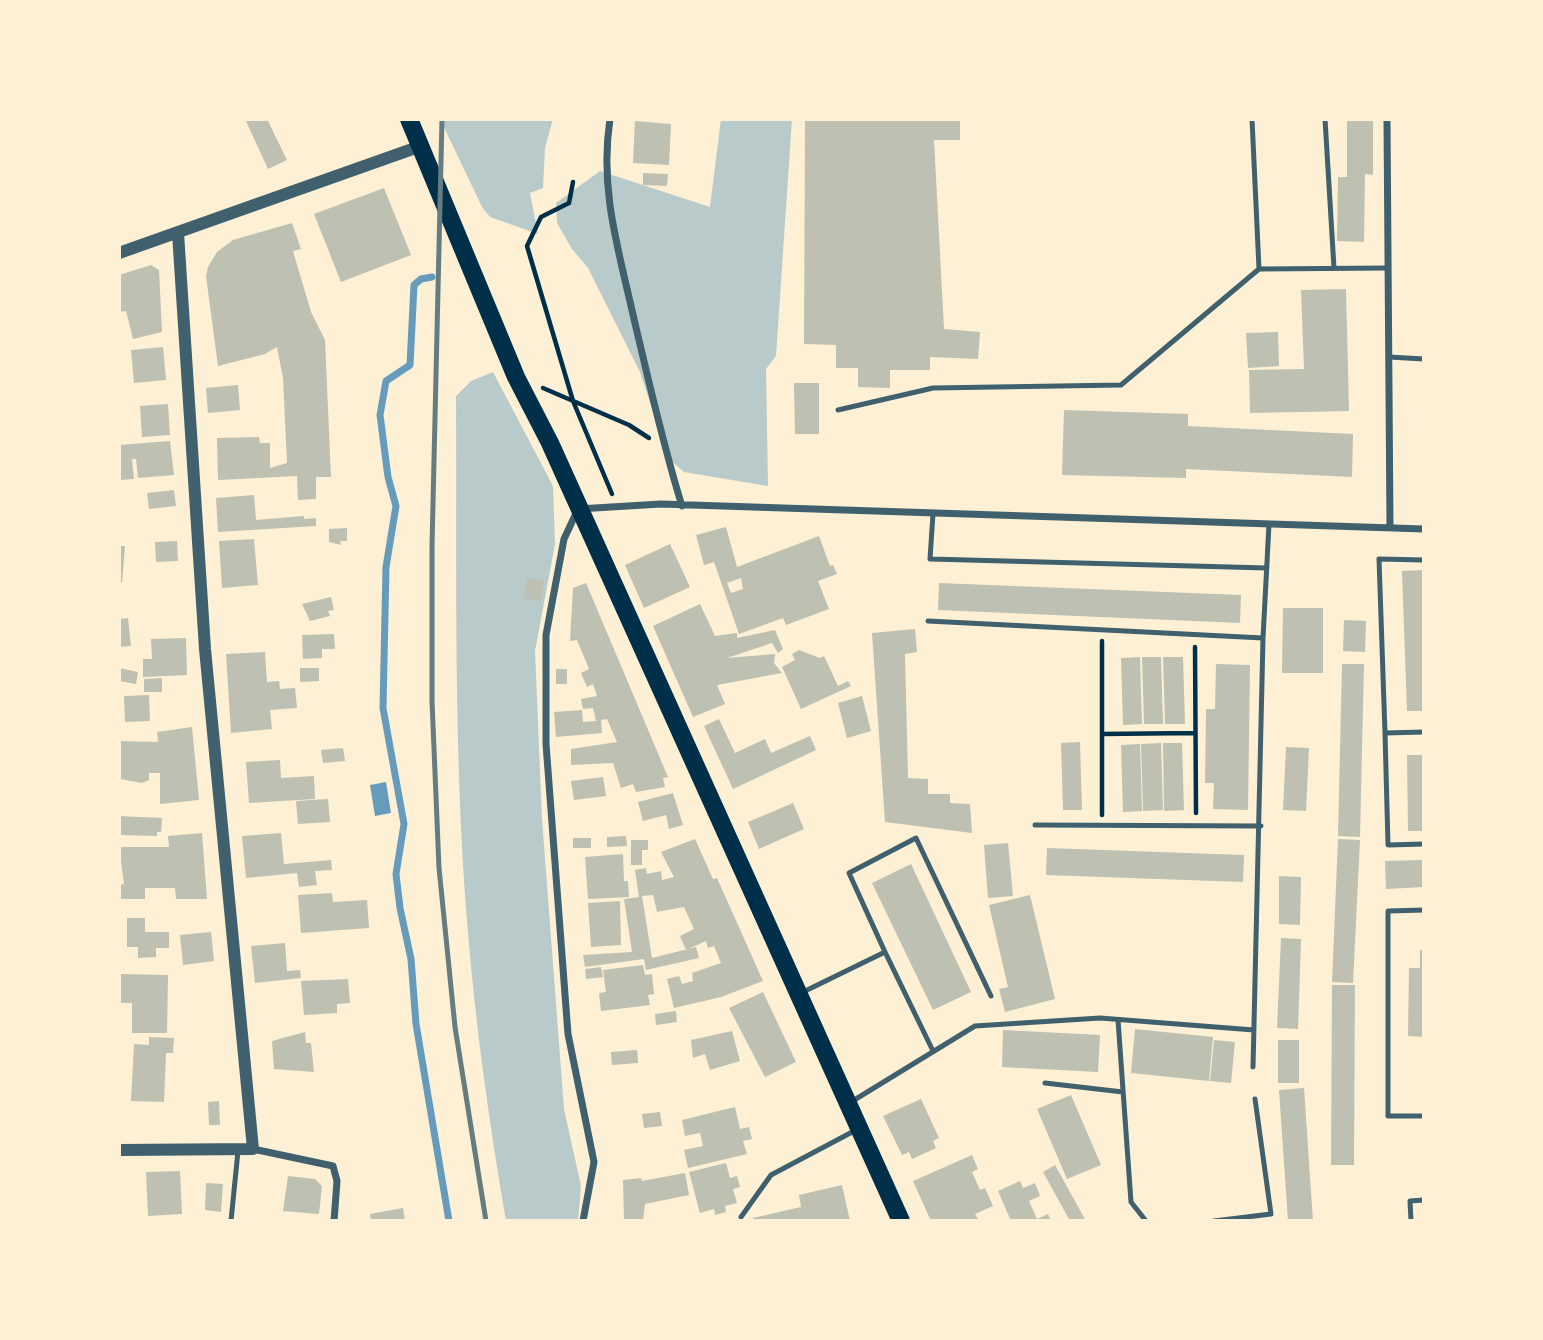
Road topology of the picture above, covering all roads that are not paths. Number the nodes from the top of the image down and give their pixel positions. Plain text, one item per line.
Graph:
1 (409, 119) edge
2 (610, 119) edge
3 (1252, 119) edge
4 (1325, 119) edge
5 (1387, 119) edge
6 (421, 146) junction
7 (178, 233) junction
8 (119, 253) edge
9 (1334, 268) junction
10 (1388, 268) junction
11 (1259, 269) junction
12 (1389, 357) junction
13 (1424, 359) edge
14 (838, 410) dead end
15 (682, 506) junction
16 (578, 509) junction
17 (933, 514) junction
18 (1269, 524) junction
19 (1390, 528) junction
20 (1424, 529) edge
21 (1424, 560) edge
22 (1267, 568) junction
23 (928, 621) dead end
24 (1263, 638) junction
25 (1424, 732) edge
26 (1385, 733) junction
27 (1035, 825) dead end
28 (1261, 826) junction
29 (1424, 844) edge
30 (1424, 910) edge
31 (885, 952) junction
32 (798, 994) junction
33 (991, 996) dead end
34 (1118, 1020) junction
35 (1254, 1030) junction
36 (933, 1051) junction
37 (1253, 1067) dead end
38 (1045, 1083) dead end
39 (1123, 1092) junction
40 (1255, 1099) dead end
41 (848, 1104) junction
42 (1424, 1116) edge
43 (859, 1129) junction
44 (239, 1149) junction
45 (253, 1149) junction
46 (119, 1150) edge
47 (1424, 1200) edge
48 (741, 1217) dead end
49 (231, 1221) edge
50 (334, 1221) edge
51 (583, 1221) edge
52 (901, 1221) edge
53 (1146, 1221) edge
54 (1214, 1221) edge
55 (1411, 1221) edge

1 - 6 main road
2 - 15 street
3 - 11 lane
4 - 9 lane
5 - 10 street
6 - 7 street
6 - 16 main road
7 - 8 street
7 - 45 street
9 - 10 lane
9 - 11 lane
10 - 12 street
11 - 14 lane
12 - 13 lane
12 - 19 street
15 - 16 street
15 - 17 street
16 - 32 main road
16 - 51 street
17 - 18 street
17 - 22 lane
18 - 19 street
18 - 22 lane
19 - 20 street
21 - 26 lane
22 - 24 lane
23 - 24 lane
24 - 28 lane
25 - 26 lane
26 - 29 lane
27 - 28 lane
28 - 35 lane
30 - 42 lane
31 - 32 lane
31 - 33 lane
31 - 36 lane
32 - 41 main road
34 - 35 lane
34 - 36 lane
34 - 39 lane
35 - 37 lane
36 - 41 lane
38 - 39 lane
39 - 53 lane
40 - 54 lane
41 - 43 main road
43 - 48 lane
43 - 52 main road
44 - 45 street
44 - 46 street
44 - 49 lane
45 - 50 street
47 - 55 lane

